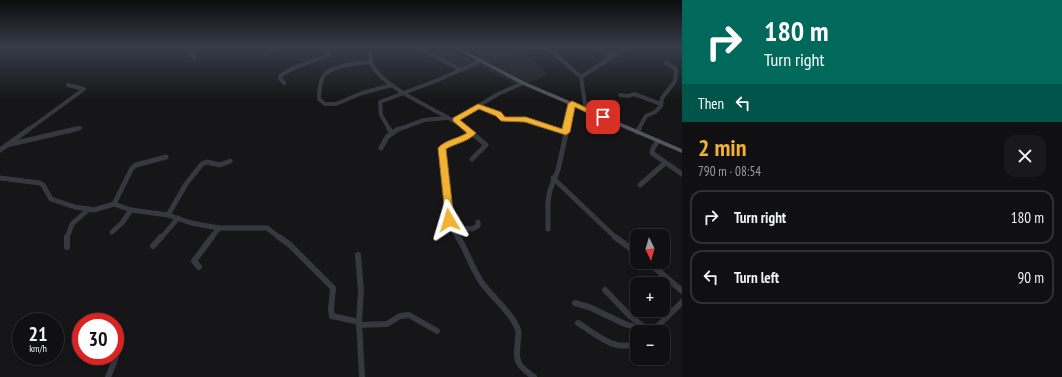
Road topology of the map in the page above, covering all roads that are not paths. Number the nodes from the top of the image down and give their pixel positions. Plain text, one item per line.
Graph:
1 (302, 65) edge
2 (353, 65) edge
3 (373, 65) edge
4 (451, 65) edge
5 (472, 65) edge
6 (487, 65) edge
7 (567, 65) edge
8 (600, 65) edge
9 (669, 65) edge
10 (461, 70) junction
11 (581, 77) junction
12 (523, 82) junction
13 (284, 83) dead end
14 (68, 85) dead end
15 (392, 85) junction
16 (404, 93) junction
17 (620, 95) dead end
18 (572, 104) junction
19 (661, 104) junction
20 (478, 106) junction
21 (586, 110) junction
22 (454, 119) junction
23 (80, 128) dead end
24 (566, 132) junction
25 (637, 132) junction
26 (392, 133) junction
27 (472, 133) junction
28 (658, 141) junction
29 (6, 145) junction
30 (381, 148) dead end
31 (1, 149) edge
32 (682, 151) edge
33 (166, 157) dead end
34 (472, 159) dead end
35 (230, 161) dead end
36 (665, 163) junction
37 (682, 174) edge
38 (0, 178) edge
39 (553, 178) junction
40 (640, 185) dead end
41 (114, 204) junction
42 (89, 209) junction
43 (130, 210) junction
44 (168, 215) junction
45 (178, 218) junction
46 (478, 222) dead end
47 (452, 227) junction
48 (219, 228) junction
49 (548, 229) dead end
50 (112, 232) dead end
51 (153, 246) dead end
52 (67, 247) dead end
53 (630, 248) edge
54 (358, 255) dead end
55 (199, 267) dead end
56 (656, 269) edge
57 (606, 290) dead end
58 (682, 291) edge
59 (682, 302) edge
60 (575, 303) dead end
61 (359, 323) junction
62 (578, 323) dead end
63 (644, 325) edge
64 (658, 325) edge
65 (630, 326) edge
66 (437, 331) dead end
67 (630, 346) edge
68 (112, 365) edge
69 (530, 376) edge
70 (108, 377) edge
71 (362, 377) edge

1 - 13 street
2 - 15 street
3 - 15 street
4 - 10 street
5 - 10 street
6 - 12 main road
7 - 11 street
8 - 11 street
9 - 19 street
10 - 16 street
11 - 21 street
12 - 18 main road
12 - 20 street
14 - 29 street
15 - 16 street
16 - 22 street
16 - 26 street
17 - 19 street
18 - 21 main road
18 - 24 street
19 - 25 street
20 - 22 street
20 - 24 street
21 - 25 main road
22 - 26 street
22 - 27 street
23 - 29 street
24 - 39 street
25 - 28 main road
26 - 30 street
27 - 34 street
27 - 47 street
28 - 32 main road
28 - 36 street
29 - 31 street
33 - 41 street
35 - 44 street
36 - 37 street
36 - 40 street
38 - 42 street
39 - 49 street
39 - 53 street
41 - 42 street
41 - 43 street
42 - 52 street
43 - 44 street
43 - 50 street
44 - 45 street
45 - 48 street
45 - 51 street
46 - 47 street
47 - 69 street
48 - 55 street
48 - 61 street
54 - 61 street
56 - 58 street
57 - 63 street
59 - 64 street
60 - 65 street
61 - 66 street
61 - 71 street
62 - 67 street
68 - 70 street

